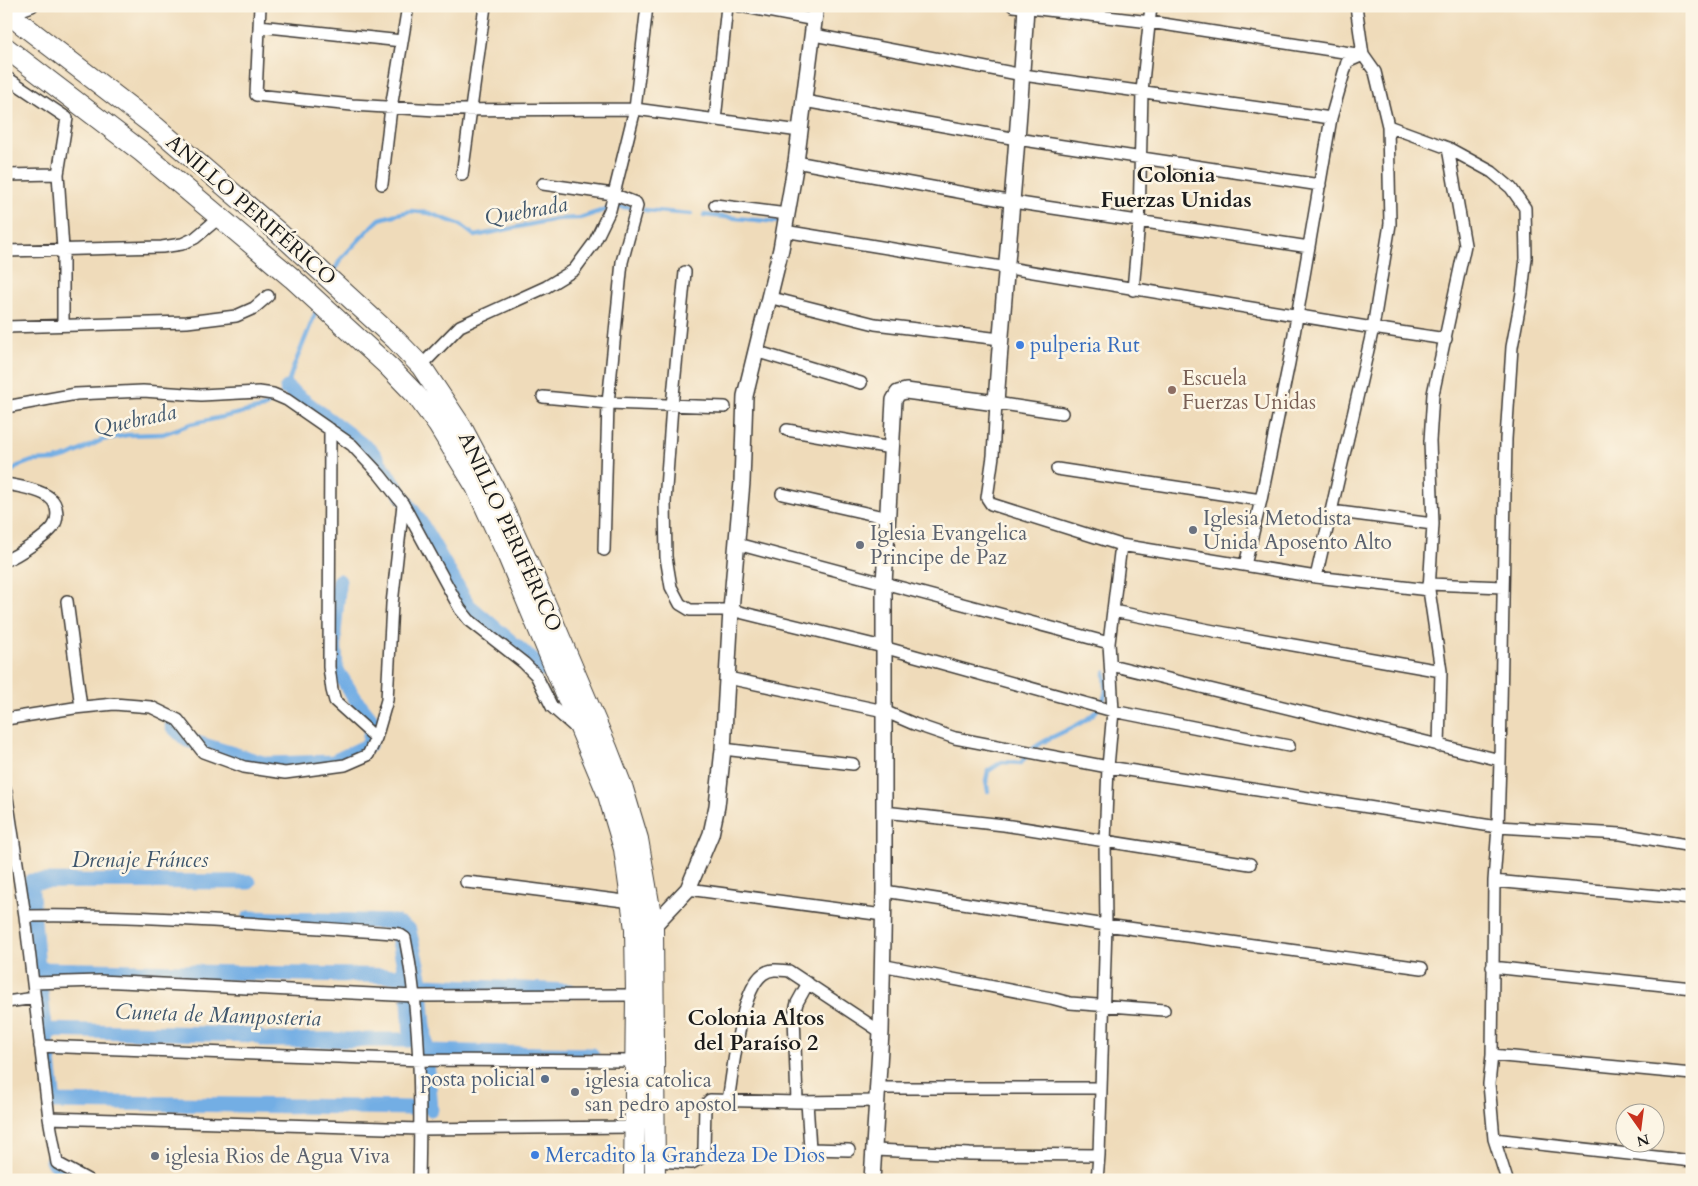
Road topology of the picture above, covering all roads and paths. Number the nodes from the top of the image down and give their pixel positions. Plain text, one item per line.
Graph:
1 (32, 6) edge
2 (260, 6) edge
3 (408, 6) edge
4 (485, 6) edge
5 (647, 6) edge
6 (727, 6) edge
7 (740, 6) edge
8 (1151, 6) edge
9 (1356, 6) edge
10 (1021, 7) edge
11 (8, 13) edge
12 (815, 20) edge
13 (1150, 22) junction
14 (259, 26) junction
15 (402, 41) junction
16 (6, 48) edge
17 (1363, 55) junction
18 (1023, 75) junction
19 (6, 77) edge
20 (1142, 91) junction
21 (804, 101) junction
22 (391, 108) junction
23 (635, 109) junction
24 (472, 110) junction
25 (1332, 118) junction
26 (715, 120) junction
27 (1388, 126) junction
28 (800, 131) junction
29 (1017, 139) junction
30 (1448, 148) junction
31 (1141, 158) junction
32 (796, 162) junction
33 (58, 174) junction
34 (6, 175) edge
35 (462, 175) dead end
36 (382, 184) dead end
37 (543, 184) dead end
38 (1320, 185) junction
39 (612, 194) junction
40 (1013, 202) junction
41 (714, 205) dead end
42 (787, 214) junction
43 (220, 217) junction
44 (1139, 222) junction
45 (784, 231) junction
46 (1309, 247) junction
47 (63, 249) junction
48 (6, 250) edge
49 (1005, 268) junction
50 (685, 272) dead end
51 (1133, 290) junction
52 (268, 296) dead end
53 (768, 297) junction
54 (1298, 316) junction
55 (63, 325) junction
56 (6, 327) edge
57 (1373, 328) junction
58 (1446, 338) junction
59 (1000, 339) junction
60 (755, 352) junction
61 (421, 366) junction
62 (861, 383) dead end
63 (543, 396) dead end
64 (608, 403) junction
65 (996, 403) junction
66 (6, 406) edge
67 (672, 406) junction
68 (725, 406) dead end
69 (1062, 414) dead end
70 (330, 429) junction
71 (787, 430) dead end
72 (891, 448) junction
73 (1056, 469) dead end
74 (6, 484) edge
75 (782, 494) dead end
76 (1261, 500) junction
77 (403, 504) junction
78 (1331, 512) junction
79 (888, 518) junction
80 (1433, 524) junction
81 (737, 544) junction
82 (1120, 545) junction
83 (604, 550) dead end
84 (6, 560) edge
85 (1245, 565) junction
86 (1316, 577) junction
87 (884, 584) junction
88 (1429, 587) junction
89 (1502, 587) junction
90 (67, 601) dead end
91 (731, 610) junction
92 (1113, 610) junction
93 (1109, 643) junction
94 (883, 647) junction
95 (1111, 665) junction
96 (1441, 671) junction
97 (728, 678) junction
98 (81, 707) junction
99 (1110, 710) junction
100 (884, 711) junction
101 (6, 720) edge
102 (581, 733) junction
103 (372, 734) junction
104 (1289, 746) dead end
105 (1439, 746) junction
106 (723, 749) junction
107 (1500, 760) junction
108 (853, 764) dead end
109 (1108, 767) junction
110 (6, 790) edge
111 (884, 812) junction
112 (1498, 827) junction
113 (1105, 842) junction
114 (1692, 846) edge
115 (1250, 864) dead end
116 (1494, 881) junction
117 (466, 882) dead end
118 (688, 889) junction
119 (884, 891) junction
120 (1692, 899) edge
121 (632, 902) junction
122 (883, 915) junction
123 (32, 916) junction
124 (1106, 926) junction
125 (644, 927) junction
126 (882, 965) junction
127 (1492, 967) junction
128 (1422, 968) dead end
129 (39, 983) junction
130 (808, 983) junction
131 (1692, 988) edge
132 (636, 995) junction
133 (417, 996) junction
134 (35, 998) junction
135 (6, 1002) edge
136 (1104, 1006) junction
137 (1164, 1010) dead end
138 (881, 1032) junction
139 (42, 1046) junction
140 (1492, 1055) junction
141 (420, 1060) junction
142 (636, 1061) junction
143 (1692, 1074) edge
144 (1101, 1088) junction
145 (878, 1094) junction
146 (728, 1101) junction
147 (802, 1102) junction
148 (49, 1118) junction
149 (635, 1127) junction
150 (420, 1129) junction
151 (1494, 1139) junction
152 (849, 1150) dead end
153 (874, 1150) junction
154 (1099, 1154) junction
155 (1692, 1161) edge
156 (655, 1170) edge
157 (88, 1180) edge
158 (419, 1180) edge
159 (634, 1180) edge
160 (872, 1180) edge
161 (1097, 1180) edge
162 (1507, 1180) edge

1 - 11 street
2 - 14 street
3 - 15 street
4 - 24 street
5 - 23 street
6 - 26 street
7 - 12 street
8 - 13 street
9 - 17 street
10 - 13 street
10 - 18 street
11 - 61 highway, ANILLO PERIFÉRICO
12 - 18 street
12 - 21 street
13 - 17 street
13 - 20 street
14 - 15 street
14 - 22 street
15 - 22 street
16 - 43 highway, ANILLO PERIFÉRICO
17 - 25 street
17 - 27 street
18 - 20 street
18 - 29 street
19 - 33 street
20 - 25 street
20 - 31 street
21 - 28 street
21 - 29 street
22 - 24 street
22 - 36 street
23 - 24 street
23 - 26 street
23 - 39 street
24 - 35 street
25 - 38 street
26 - 28 street
27 - 30 street
27 - 57 street
28 - 32 street
29 - 31 street
29 - 40 street
30 - 58 street
30 - 89 street
31 - 38 street
31 - 44 street
32 - 40 street
32 - 42 street
33 - 34 street
33 - 47 street
37 - 39 street
38 - 46 street
39 - 61 street
39 - 64 street
40 - 44 street
40 - 49 street
41 - 42 street
42 - 45 street
43 - 47 street
43 - 102 highway, ANILLO PERIFÉRICO
44 - 46 street
44 - 51 street
45 - 49 street
45 - 53 street
46 - 54 street
47 - 48 street
47 - 55 street
49 - 51 street
49 - 59 street
50 - 67 street
51 - 54 street
52 - 55 street
53 - 59 street
53 - 60 street
54 - 57 street
54 - 76 street
55 - 56 street
57 - 58 street
57 - 78 street
58 - 80 street
59 - 65 street
60 - 62 street
60 - 81 street
61 - 125 highway, ANILLO PERIFÉRICO
63 - 64 street
64 - 67 street
64 - 83 street
65 - 69 street
65 - 72 street
65 - 82 street
66 - 70 street
67 - 68 street
67 - 91 street
70 - 77 street
70 - 103 street
71 - 72 street
72 - 79 street
73 - 76 street
74 - 84 street
75 - 79 street
76 - 85 street
77 - 102 street
77 - 103 street
78 - 80 street
78 - 86 street
79 - 87 street
80 - 88 street
81 - 87 street
81 - 91 street
82 - 85 street
82 - 92 street
85 - 86 street
86 - 88 street
87 - 93 street
87 - 94 street
88 - 89 street
88 - 96 street
89 - 107 street
90 - 98 street
91 - 94 street
91 - 97 street
92 - 93 street
92 - 96 street
93 - 95 street
94 - 99 street
94 - 100 street
95 - 99 street
95 - 105 street
96 - 105 street
97 - 100 street
97 - 106 street
98 - 101 street
98 - 103 street
99 - 104 street
99 - 109 street
100 - 109 street
100 - 111 street
102 - 121 highway, ANILLO PERIFÉRICO
105 - 107 street
106 - 108 street
106 - 118 street
107 - 112 street
109 - 112 street
109 - 113 street
110 - 123 street
111 - 113 street
111 - 119 street
112 - 114 street
112 - 116 street
113 - 115 street
113 - 124 street
116 - 120 street
116 - 127 street
117 - 121 street
118 - 122 street
118 - 125 street
119 - 122 street
119 - 124 street
121 - 125 highway, ANILLO PERIFÉRICO
122 - 126 street
123 - 129 street
123 - 133 street
124 - 128 street
124 - 136 street
125 - 132 highway, ANILLO PERIFÉRICO
125 - 156 highway, ANILLO PERIFÉRICO
126 - 136 street
126 - 138 street
127 - 131 street
127 - 140 street
129 - 133 street
129 - 134 street
130 - 138 street
130 - 146 street
130 - 147 street
132 - 133 street
132 - 142 highway, ANILLO PERIFÉRICO
133 - 141 street
134 - 135 street
134 - 139 street
136 - 137 street
136 - 144 street
138 - 145 street
139 - 141 street
139 - 148 street
140 - 143 street
140 - 151 street
141 - 142 street
141 - 150 street
142 - 149 highway, ANILLO PERIFÉRICO
144 - 145 street
144 - 154 street
145 - 147 street
145 - 153 street
146 - 147 street
146 - 156 street
147 - 152 street
148 - 150 street
148 - 157 street
149 - 150 street
149 - 159 highway, ANILLO PERIFÉRICO
150 - 158 street
151 - 155 street
151 - 162 street
153 - 154 street
153 - 160 street
154 - 161 street

